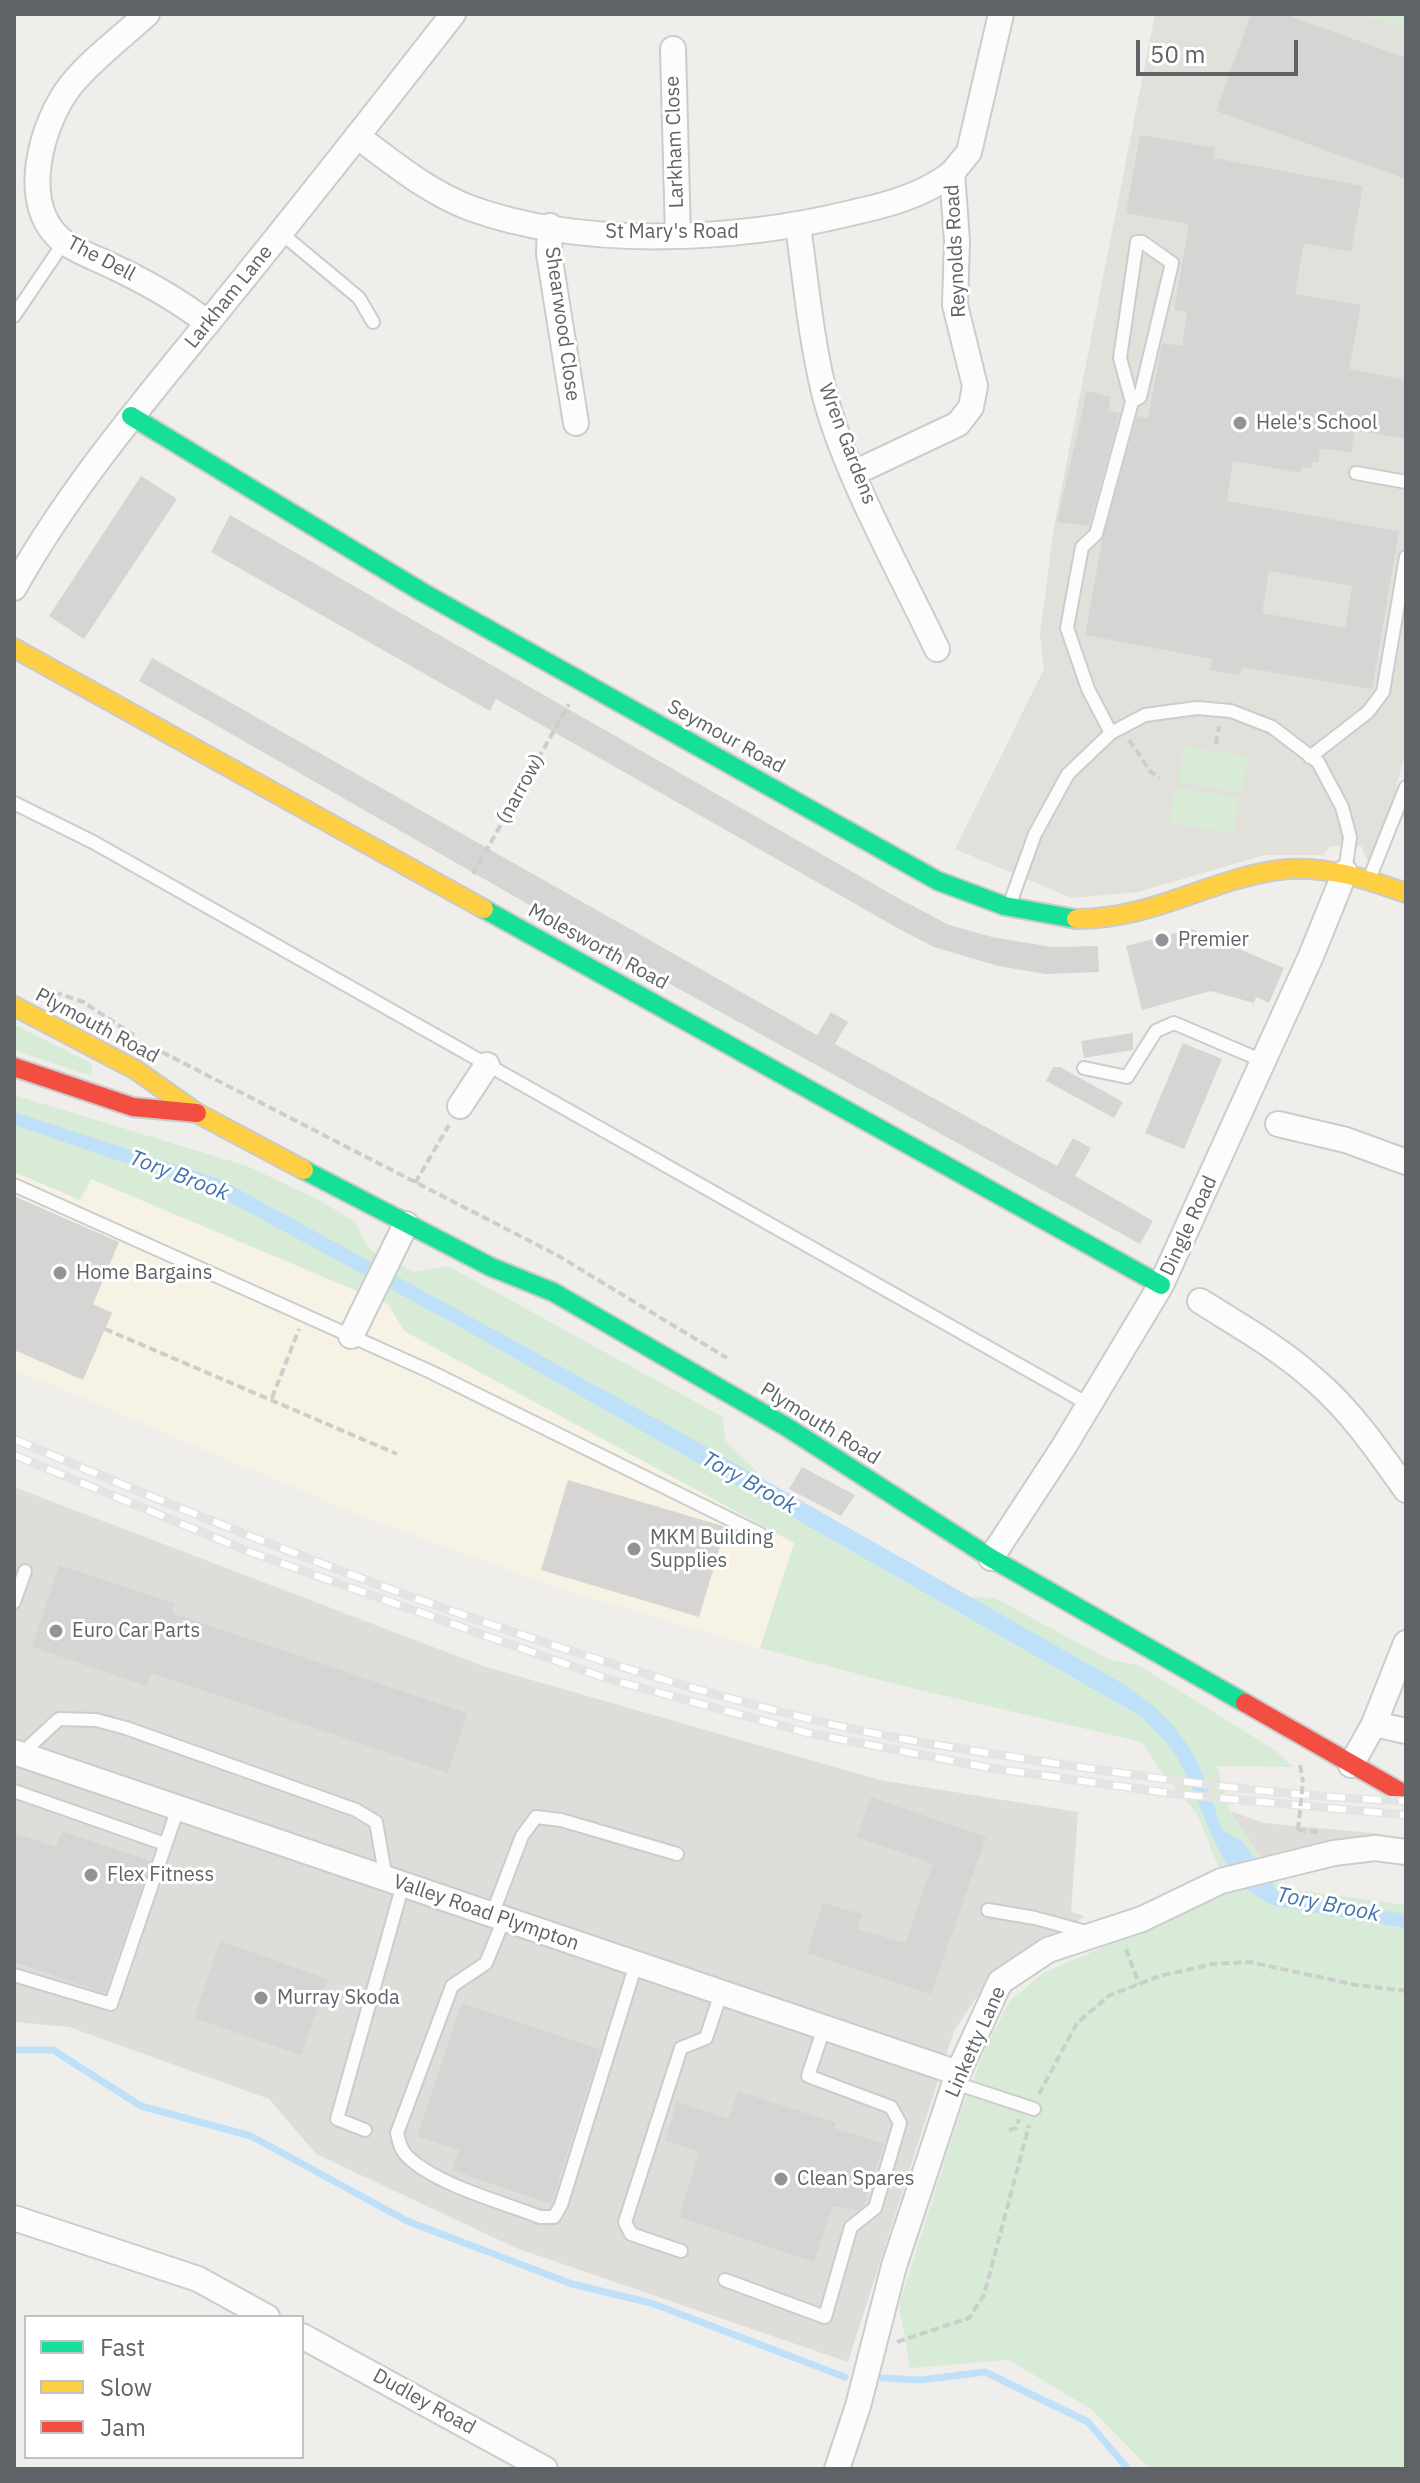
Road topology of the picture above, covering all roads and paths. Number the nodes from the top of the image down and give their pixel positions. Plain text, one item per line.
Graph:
1 (147, 14) edge
2 (453, 14) edge
3 (1001, 14) edge
4 (673, 49) dead end
5 (357, 136) junction
6 (952, 173) junction
7 (550, 226) junction
8 (798, 226) junction
9 (281, 233) junction
10 (678, 236) junction
11 (64, 242) junction
12 (14, 316) edge
13 (373, 322) dead end
14 (208, 323) junction
15 (1132, 402) junction
16 (131, 416) junction
17 (576, 423) dead end
18 (854, 473) junction
19 (1356, 473) dead end
20 (1406, 482) edge
21 (1406, 557) edge
22 (14, 588) edge
23 (14, 648) edge
24 (937, 649) dead end
25 (582, 681) junction
26 (1124, 726) junction
27 (1111, 733) junction
28 (1310, 757) junction
29 (1160, 778) dead end
30 (1406, 787) edge
31 (14, 803) edge
32 (1345, 872) junction
33 (1369, 880) junction
34 (1406, 893) edge
35 (461, 896) junction
36 (1008, 909) junction
37 (41, 988) dead end
38 (14, 1006) edge
39 (139, 1039) dead end
40 (151, 1046) dead end
41 (1263, 1061) junction
42 (487, 1065) junction
43 (14, 1067) edge
44 (1084, 1068) dead end
45 (460, 1106) joint
46 (197, 1113) junction
47 (1278, 1124) dead end
48 (1406, 1162) edge
49 (415, 1183) junction
50 (14, 1185) edge
51 (406, 1224) junction
52 (1161, 1285) junction
53 (1200, 1301) dead end
54 (304, 1315) junction
55 (105, 1329) dead end
56 (351, 1336) junction
57 (736, 1363) dead end
58 (272, 1398) junction
59 (1090, 1405) junction
60 (397, 1454) dead end
61 (1406, 1490) edge
62 (760, 1534) dead end
63 (991, 1558) junction
64 (25, 1571) dead end
65 (14, 1602) edge
66 (1406, 1643) edge
67 (1374, 1724) junction
68 (1406, 1731) edge
69 (18, 1753) edge
70 (1351, 1765) junction
71 (1303, 1782) dead end
72 (14, 1791) edge
73 (1406, 1795) edge
74 (178, 1808) junction
75 (1298, 1830) dead end
76 (165, 1844) junction
77 (1406, 1852) edge
78 (677, 1854) dead end
79 (394, 1882) junction
80 (988, 1910) dead end
81 (498, 1917) junction
82 (1118, 1927) junction
83 (1094, 1935) junction
84 (636, 1964) junction
85 (14, 1975) edge
86 (1139, 1984) junction
87 (1406, 1991) edge
88 (721, 1993) junction
89 (824, 2028) junction
90 (957, 2078) junction
91 (1034, 2109) junction
92 (365, 2130) dead end
93 (14, 2218) edge
94 (681, 2251) dead end
95 (725, 2280) dead end
96 (263, 2315) edge
97 (304, 2337) edge
98 (872, 2349) junction
99 (545, 2469) edge
100 (837, 2469) edge

1 - 11 street, The Dell
2 - 5 street, Larkham Lane
3 - 6 street, Reynolds Road
4 - 10 street, Larkham Close
5 - 7 street, St Mary's Road
5 - 9 street, Larkham Lane
6 - 8 street, St Mary's Road
6 - 18 street, Reynolds Road
7 - 10 street, St Mary's Road
7 - 17 street, Shearwood Close
8 - 10 street, St Mary's Road
8 - 18 street, Wren Gardens
9 - 13 lane
9 - 14 street, Larkham Lane
11 - 12 lane
11 - 14 street, The Dell
14 - 16 street, Larkham Lane
15 - 15 lane
15 - 27 lane
16 - 22 street, Larkham Lane
16 - 25 street, Seymour Road
18 - 24 street, Wren Gardens
19 - 20 lane
21 - 28 lane
23 - 35 street, Molesworth Road
25 - 35 path, (narrow)
25 - 36 street, Seymour Road
26 - 27 lane
26 - 28 lane
26 - 29 path
27 - 36 lane
28 - 32 lane
30 - 33 lane
31 - 42 lane
32 - 33 street, Seymour Road
32 - 36 street, Seymour Road
32 - 41 street, Dingle Road
33 - 34 street, Seymour Road
35 - 52 street, Molesworth Road
37 - 39 path
38 - 46 street, Plymouth Road
40 - 49 path
41 - 44 lane
41 - 52 street, Dingle Road
42 - 45 street
42 - 59 lane
43 - 46 street, Plymouth Road
45 - 49 path
46 - 51 street, Plymouth Road
47 - 48 street
49 - 57 path
50 - 54 lane
51 - 56 street
51 - 63 street, Plymouth Road
52 - 59 street, Dingle Road
53 - 61 street
54 - 56 lane
54 - 58 path
55 - 58 path
56 - 62 lane
58 - 60 path
59 - 63 street, Dingle Road
63 - 70 street, Plymouth Road
64 - 65 lane
66 - 67 street
67 - 68 street
67 - 70 street
69 - 74 street, Valley Road Plympton
69 - 79 lane
70 - 73 street, Plymouth Road
71 - 75 path, bridge
72 - 76 lane
74 - 76 lane
74 - 79 street, Valley Road Plympton
76 - 85 lane
77 - 82 street, Linketty Lane
78 - 81 lane
79 - 81 street, Valley Road Plympton
79 - 92 lane
80 - 83 lane
81 - 84 street, Valley Road Plympton
81 - 84 lane
82 - 83 street, Linketty Lane
82 - 86 path
83 - 90 street, Linketty Lane
84 - 88 street, Valley Road Plympton
86 - 87 path
86 - 91 path
88 - 89 street, Valley Road Plympton
88 - 94 lane
89 - 90 street, Valley Road Plympton
89 - 95 lane
90 - 91 lane
90 - 98 street, Linketty Lane
91 - 98 path
93 - 96 street
97 - 99 street, Dudley Road
98 - 100 street, Linketty Lane

